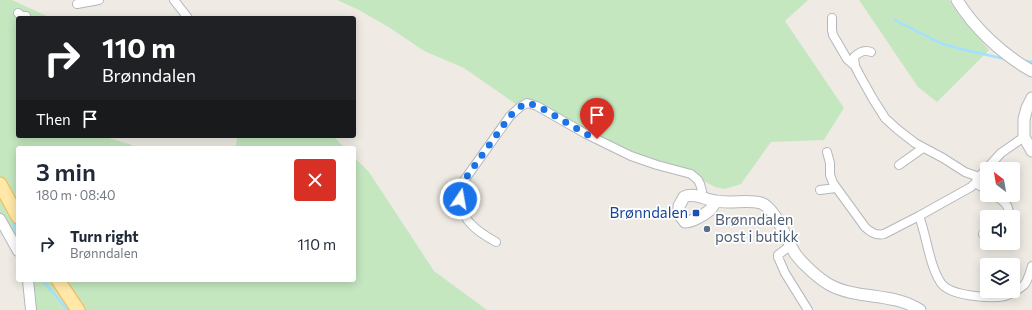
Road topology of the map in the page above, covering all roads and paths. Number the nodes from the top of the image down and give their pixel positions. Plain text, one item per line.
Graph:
1 (99, 0) edge
2 (174, 0) edge
3 (957, 0) edge
4 (77, 4) dead end
5 (18, 13) dead end
6 (26, 16) dead end
7 (186, 16) edge
8 (832, 18) dead end
9 (871, 52) dead end
10 (855, 66) junction
11 (1032, 71) edge
12 (1032, 98) edge
13 (1024, 137) junction
14 (923, 148) junction
15 (1032, 151) edge
16 (827, 152) dead end
17 (899, 165) dead end
18 (977, 180) junction
19 (980, 183) edge
20 (0, 184) edge
21 (836, 188) junction
22 (820, 190) dead end
23 (700, 197) junction
24 (716, 202) junction
25 (1003, 202) edge
26 (1009, 210) edge
27 (16, 213) edge
28 (919, 216) junction
29 (0, 219) edge
30 (496, 242) dead end
31 (791, 245) junction
32 (16, 247) edge
33 (1032, 266) edge
34 (28, 282) edge
35 (59, 282) edge
36 (31, 310) edge
37 (78, 310) edge
38 (808, 310) edge
39 (920, 310) edge

1 - 4 street
2 - 7 street
3 - 11 main road
5 - 6 street
8 - 10 street
9 - 10 street
10 - 14 street
12 - 13 main road
13 - 15 main road
13 - 18 street
14 - 17 street
14 - 18 street
16 - 21 street
18 - 19 street
18 - 28 street
20 - 27 main road
21 - 22 street
21 - 28 street
23 - 24 main road
23 - 24 main road
23 - 30 street
24 - 31 main road
25 - 26 street
28 - 33 street
29 - 32 street
31 - 38 street
31 - 39 main road
34 - 36 street
35 - 37 main road

